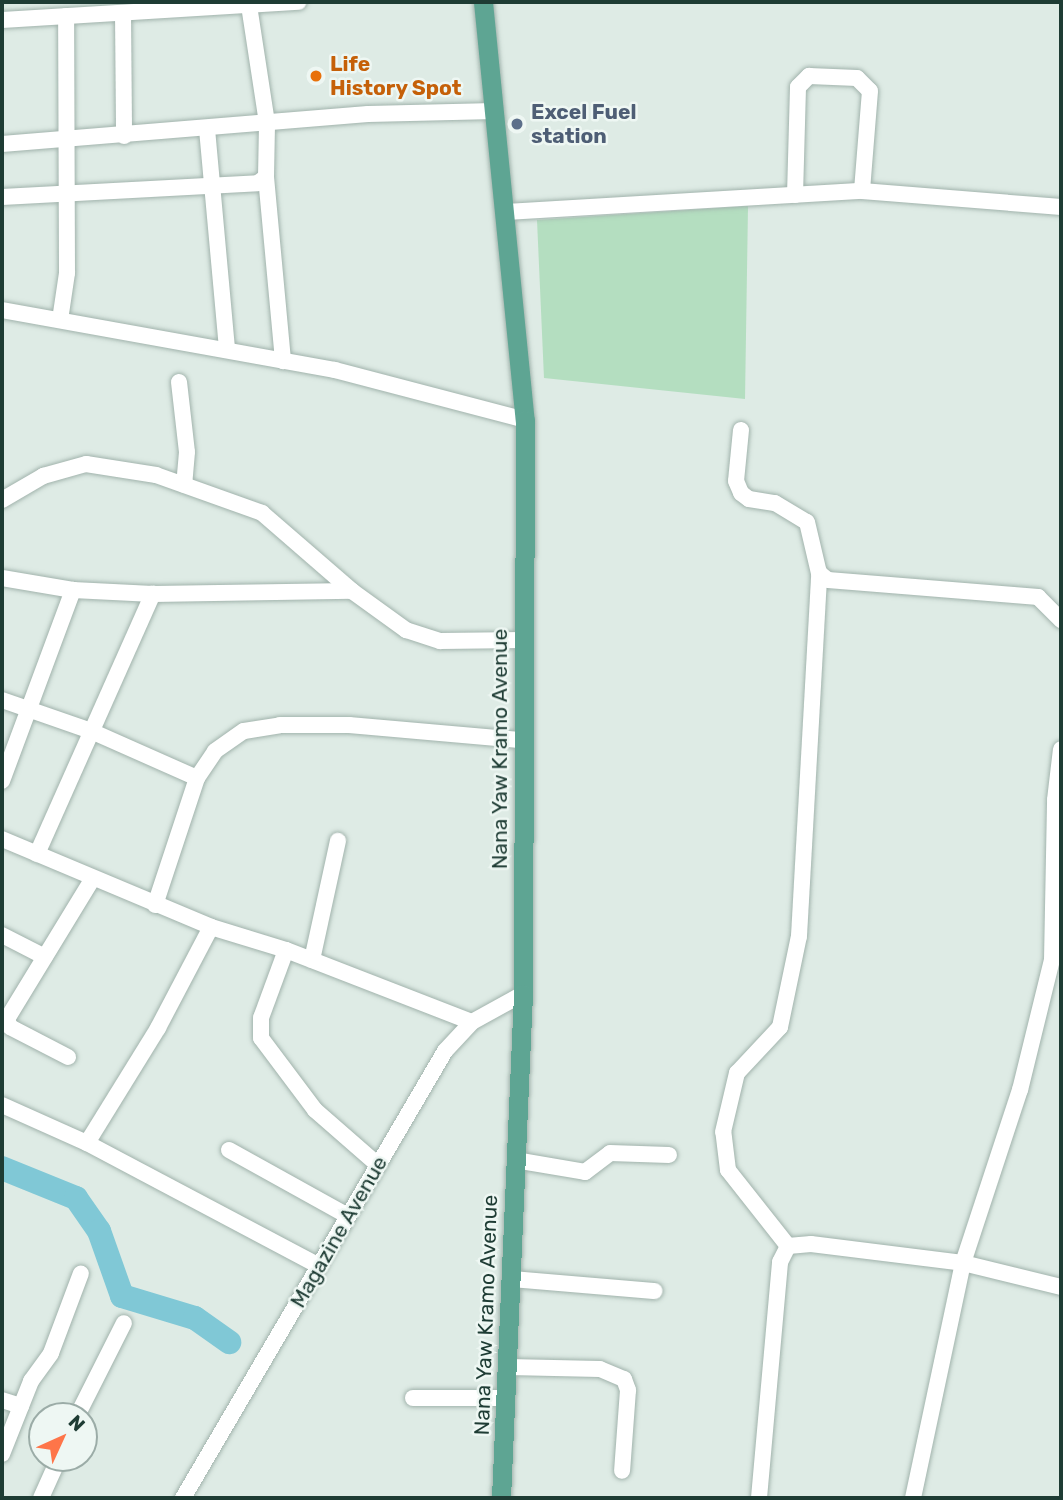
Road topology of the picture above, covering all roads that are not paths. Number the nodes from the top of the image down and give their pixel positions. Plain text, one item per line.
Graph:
1 (298, 2) edge
2 (483, 2) edge
3 (193, 6) edge
4 (248, 6) junction
5 (123, 13) junction
6 (66, 16) junction
7 (2, 19) edge
8 (495, 111) junction
9 (267, 123) junction
10 (207, 129) junction
11 (124, 136) junction
12 (66, 140) junction
13 (2, 144) edge
14 (267, 177) junction
15 (214, 186) junction
16 (862, 191) junction
17 (795, 195) junction
18 (66, 196) junction
19 (2, 197) edge
20 (1061, 207) edge
21 (506, 212) junction
22 (2, 312) edge
23 (60, 320) junction
24 (228, 350) junction
25 (283, 361) junction
26 (179, 382) dead end
27 (525, 420) junction
28 (741, 430) dead end
29 (184, 485) junction
30 (2, 500) edge
31 (819, 573) junction
32 (2, 578) edge
33 (73, 590) junction
34 (352, 591) junction
35 (153, 594) junction
36 (1061, 620) edge
37 (522, 640) junction
38 (2, 700) edge
39 (29, 709) junction
40 (90, 731) junction
41 (522, 740) junction
42 (1061, 749) edge
43 (197, 778) junction
44 (2, 781) edge
45 (2, 839) edge
46 (338, 841) dead end
47 (37, 854) junction
48 (93, 878) junction
49 (155, 905) junction
50 (211, 927) junction
51 (2, 935) edge
52 (286, 950) junction
53 (45, 957) junction
54 (312, 960) junction
55 (523, 994) junction
56 (472, 1022) junction
57 (68, 1057) dead end
58 (2, 1105) edge
59 (87, 1143) junction
60 (229, 1150) dead end
61 (668, 1155) dead end
62 (515, 1160) junction
63 (378, 1165) junction
64 (348, 1216) junction
65 (788, 1246) junction
66 (962, 1263) junction
67 (319, 1266) junction
68 (81, 1273) dead end
69 (511, 1279) junction
70 (1061, 1287) edge
71 (654, 1291) dead end
72 (124, 1323) dead end
73 (508, 1367) junction
74 (413, 1398) dead end
75 (506, 1398) junction
76 (2, 1400) edge
77 (84, 1402) edge
78 (21, 1406) junction
79 (2, 1454) edge
80 (622, 1471) dead end
81 (53, 1472) edge
82 (41, 1498) edge
83 (183, 1498) edge
84 (501, 1498) edge
85 (759, 1498) edge
86 (913, 1498) edge

1 - 4 street
2 - 8 main road, Nana Yaw Kramo Avenue
3 - 4 street
3 - 5 street
4 - 9 street
5 - 6 street
5 - 11 street
6 - 7 street
6 - 12 street
8 - 9 street
8 - 21 main road, Nana Yaw Kramo Avenue
9 - 10 street
9 - 14 street
10 - 11 street
10 - 15 street
11 - 12 street
12 - 13 street
12 - 18 street
14 - 15 street
14 - 25 street
15 - 18 street
15 - 24 street
16 - 17 street
16 - 17 street
16 - 20 street
17 - 21 street
18 - 19 street
18 - 23 street
21 - 27 main road, Nana Yaw Kramo Avenue
22 - 23 street
23 - 24 street
24 - 25 street
25 - 27 street
26 - 29 street
27 - 37 main road, Nana Yaw Kramo Avenue
28 - 31 street
29 - 30 street
29 - 34 street
31 - 36 street
31 - 65 street
32 - 33 street
33 - 35 street
33 - 39 street
34 - 35 street
34 - 37 street
35 - 40 street
37 - 41 main road, Nana Yaw Kramo Avenue
38 - 39 street
39 - 40 street
39 - 44 street
40 - 43 street
40 - 47 street
41 - 43 street
41 - 55 main road, Nana Yaw Kramo Avenue
42 - 66 street
43 - 49 street
45 - 47 street
46 - 54 street
47 - 48 street
48 - 49 street
48 - 53 street
49 - 50 street
50 - 52 street
50 - 59 street
51 - 53 street
52 - 54 street
52 - 63 street
53 - 57 street
54 - 56 street
55 - 56 street, Magazine Avenue
55 - 62 main road, Nana Yaw Kramo Avenue
56 - 63 street, Magazine Avenue
58 - 59 street
59 - 67 street
60 - 64 street
61 - 62 street
62 - 69 main road, Nana Yaw Kramo Avenue
63 - 64 street, Magazine Avenue
64 - 67 street, Magazine Avenue
65 - 66 street
65 - 85 street
66 - 70 street
66 - 86 street
67 - 83 street, Magazine Avenue
68 - 78 street
69 - 71 street
69 - 73 main road, Nana Yaw Kramo Avenue
72 - 77 street
73 - 75 main road, Nana Yaw Kramo Avenue
73 - 80 street
74 - 75 street
75 - 84 main road, Nana Yaw Kramo Avenue
76 - 78 street
78 - 79 street
81 - 82 street

